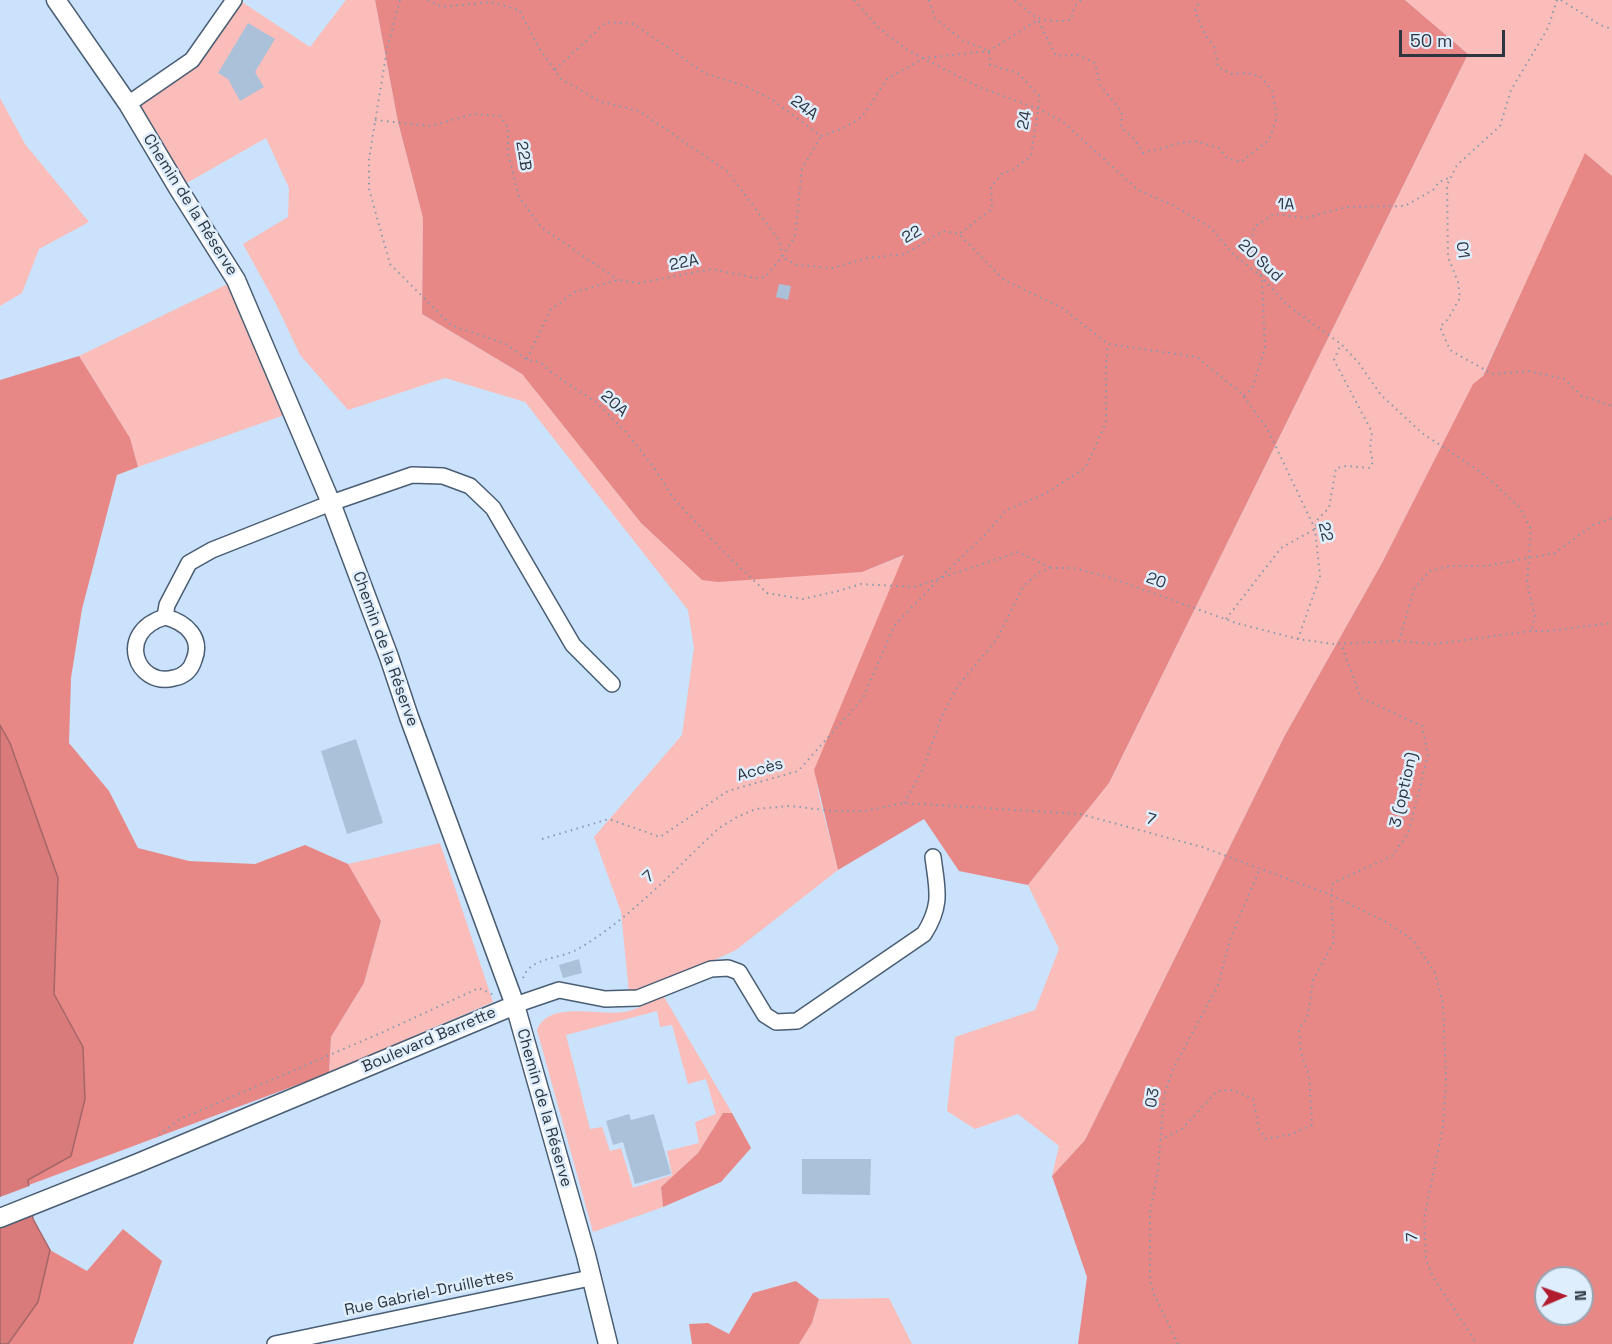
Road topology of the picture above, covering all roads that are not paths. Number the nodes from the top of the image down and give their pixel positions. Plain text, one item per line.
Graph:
1 (56, 0) edge
2 (234, 0) edge
3 (128, 104) junction
4 (331, 502) junction
5 (165, 617) junction
6 (612, 684) dead end
7 (933, 856) dead end
8 (515, 1005) junction
9 (0, 1218) edge
10 (590, 1278) junction
11 (275, 1344) edge
12 (608, 1344) edge

1 - 3 street, Chemin de la Réserve
2 - 3 street
3 - 4 street, Chemin de la Réserve
4 - 5 street
4 - 6 street
4 - 8 street, Chemin de la Réserve
5 - 5 street
7 - 8 street
8 - 9 street, Boulevard Barrette
8 - 10 street, Chemin de la Réserve
10 - 11 street, Rue Gabriel-Druillettes
10 - 12 street, Chemin de la Réserve

